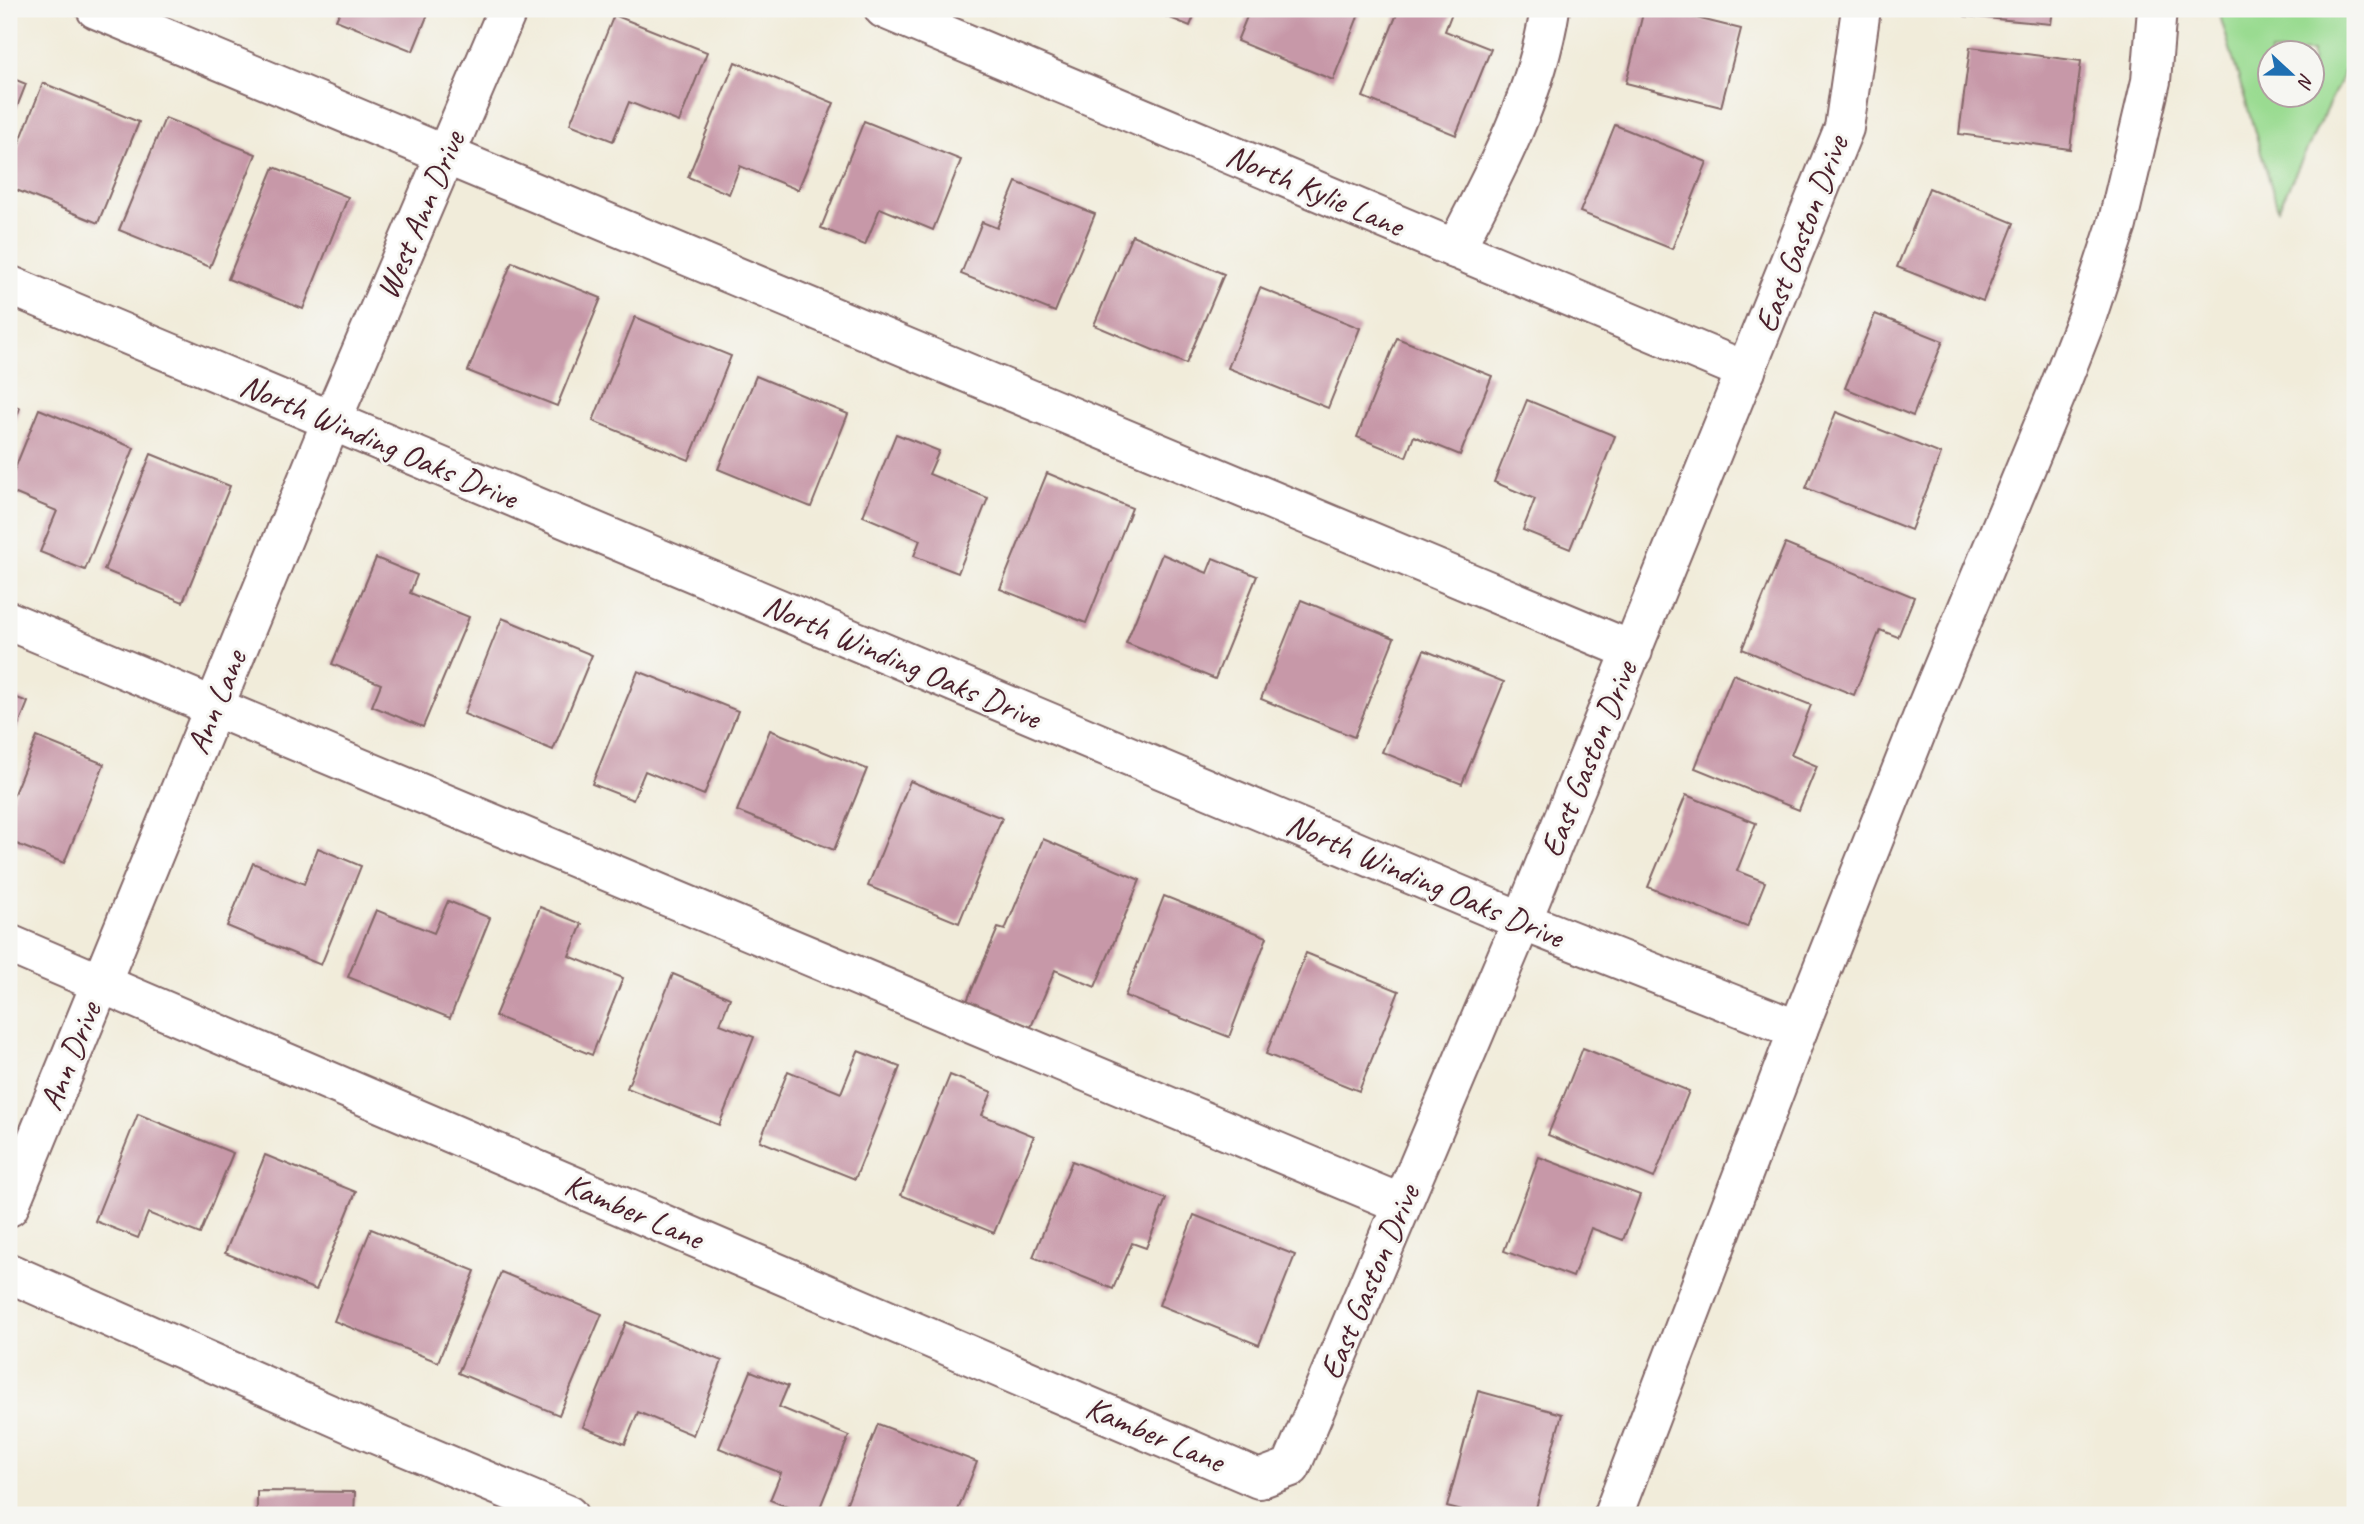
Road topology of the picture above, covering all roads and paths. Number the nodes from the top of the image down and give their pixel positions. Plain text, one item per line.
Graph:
1 (96, 9) edge
2 (508, 9) edge
3 (884, 9) edge
4 (1550, 9) edge
5 (1861, 9) edge
6 (2157, 9) edge
7 (445, 156) junction
8 (1455, 249) junction
9 (9, 285) edge
10 (1746, 371) junction
11 (331, 422) junction
12 (9, 621) edge
13 (1633, 651) junction
14 (214, 706) junction
15 (1522, 921) junction
16 (9, 944) edge
17 (100, 982) junction
18 (1798, 1030) junction
19 (1402, 1204) junction
20 (9, 1207) edge
21 (9, 1273) edge
22 (1259, 1479) joint
23 (568, 1515) edge
24 (1613, 1515) edge

1 - 7 street
2 - 7 street, West Ann Drive
3 - 8 street, North Kylie Lane
4 - 8 street
5 - 10 street, East Gaston Drive
6 - 18 street
7 - 11 street, West Ann Drive
7 - 13 street
8 - 10 street, North Kylie Lane
9 - 11 street, North Winding Oaks Drive
10 - 13 street, East Gaston Drive
11 - 14 street, Ann Lane
11 - 15 street, North Winding Oaks Drive
12 - 14 street
13 - 15 street, East Gaston Drive
14 - 17 street, Ann Lane
14 - 19 street
15 - 18 street, North Winding Oaks Drive
15 - 19 street, East Gaston Drive
16 - 17 street, Kamber Lane
17 - 20 street, Ann Drive
17 - 22 street, Kamber Lane
18 - 24 street
19 - 22 street, East Gaston Drive
21 - 23 street

